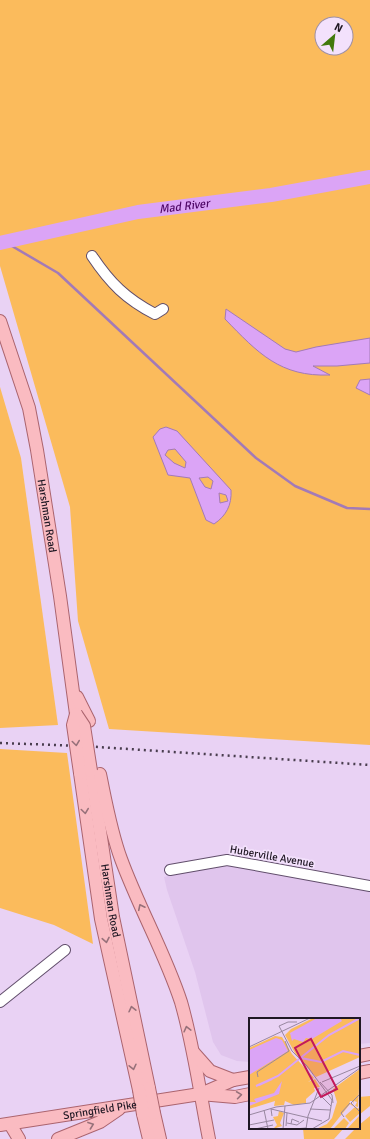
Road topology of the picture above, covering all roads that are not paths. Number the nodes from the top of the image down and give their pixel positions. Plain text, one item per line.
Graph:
1 (92, 256) dead end
2 (163, 309) dead end
3 (0, 321) edge
4 (72, 687) junction
5 (90, 773) junction
6 (170, 870) dead end
7 (370, 886) edge
8 (65, 950) dead end
9 (0, 1002) edge
10 (192, 1050) junction
11 (370, 1054) edge
12 (360, 1056) edge
13 (370, 1071) edge
14 (360, 1073) edge
15 (249, 1077) edge
16 (233, 1080) junction
17 (200, 1094) junction
18 (249, 1094) edge
19 (122, 1107) junction
20 (147, 1117) junction
21 (5, 1124) edge
22 (8, 1139) edge
23 (19, 1139) edge
24 (58, 1139) edge
25 (144, 1139) edge
26 (149, 1139) edge
27 (160, 1139) edge
28 (209, 1139) edge

1 - 2 street
3 - 4 main road, Harshman Road
4 - 5 main road, Harshman Road, bridge
4 - 5 main road
10 -> 5 main road
5 - 20 main road, Harshman Road, bridge
6 - 7 street, Huberville Avenue
8 - 9 street
10 - 16 main road
10 - 17 main road
11 - 12 main road
13 - 14 main road
15 - 16 main road, Springfield Pike
16 - 17 main road, Springfield Pike
17 -> 18 main road, Springfield Pike
17 - 19 main road, Springfield Pike
17 - 28 main road
19 - 21 main road, Springfield Pike
24 -> 19 main road
20 - 25 main road
20 - 26 main road
20 - 27 main road
21 - 22 main road
21 - 23 main road

